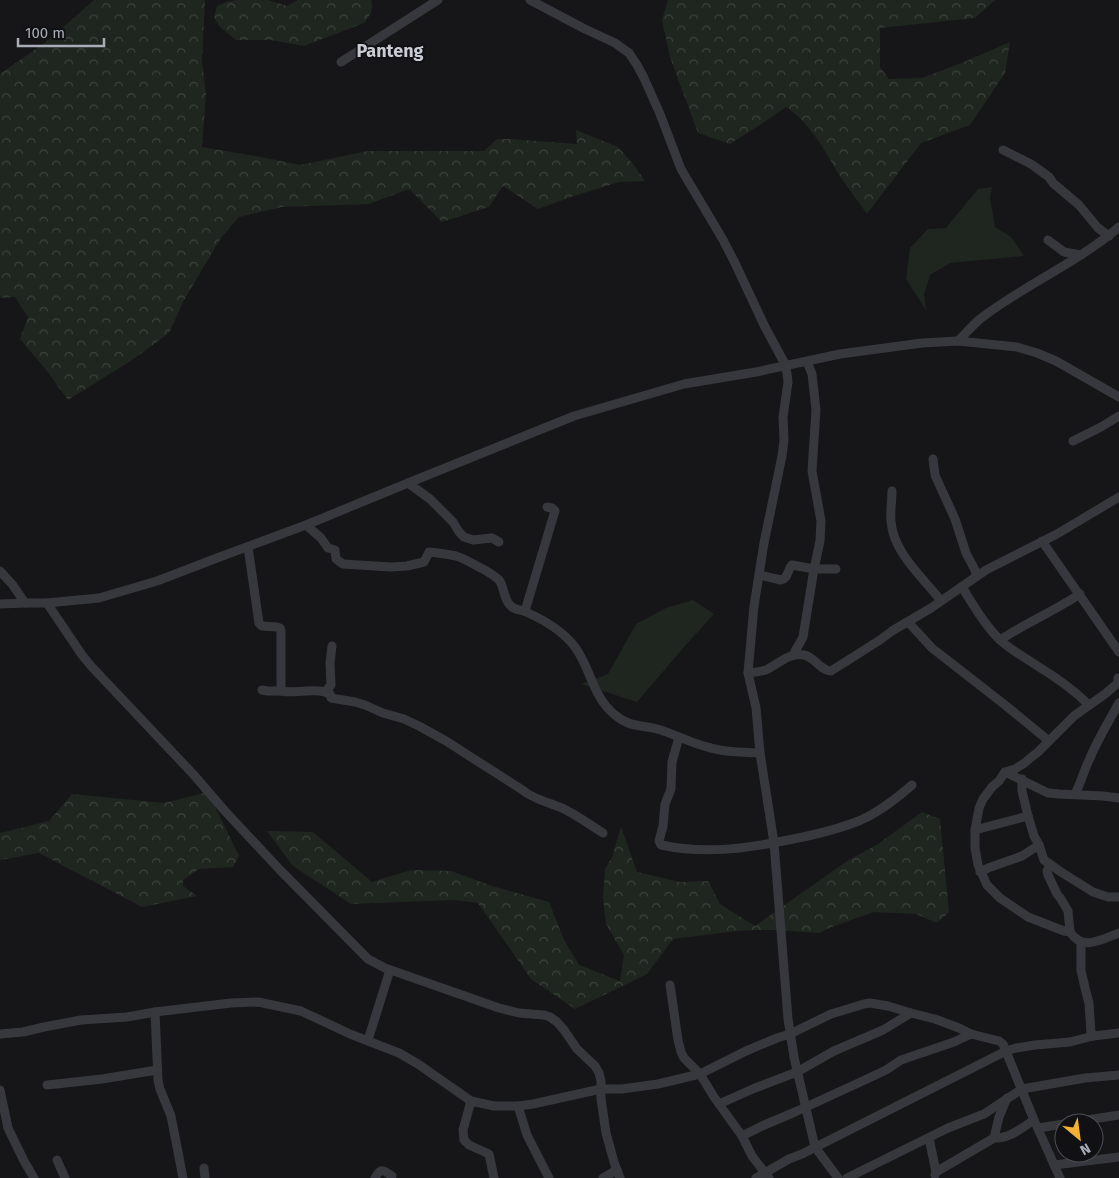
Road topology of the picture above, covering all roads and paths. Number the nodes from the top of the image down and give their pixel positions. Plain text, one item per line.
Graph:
1 (438, 0) edge
2 (530, 0) edge
3 (341, 62) dead end
4 (1003, 150) dead end
5 (1119, 227) edge
6 (1109, 236) junction
7 (1048, 240) dead end
8 (1081, 255) junction
9 (958, 341) junction
10 (807, 362) junction
11 (786, 366) junction
12 (1117, 393) edge
13 (1119, 416) edge
14 (1073, 441) dead end
15 (933, 459) dead end
16 (408, 483) junction
17 (892, 491) dead end
18 (1119, 497) edge
19 (547, 507) dead end
20 (306, 525) junction
21 (1042, 541) junction
22 (499, 542) dead end
23 (248, 547) junction
24 (814, 569) junction
25 (836, 569) dead end
26 (0, 571) edge
27 (759, 576) junction
28 (976, 576) junction
29 (962, 587) junction
30 (1080, 594) junction
31 (941, 601) junction
32 (25, 603) junction
33 (47, 603) junction
34 (0, 604) edge
35 (525, 611) junction
36 (908, 622) junction
37 (1000, 640) junction
38 (332, 646) dead end
39 (1119, 652) edge
40 (793, 655) junction
41 (748, 673) junction
42 (1118, 680) edge
43 (262, 690) dead end
44 (281, 691) junction
45 (325, 692) junction
46 (1119, 703) edge
47 (1088, 705) junction
48 (679, 737) junction
49 (1049, 741) junction
50 (760, 754) junction
51 (1005, 772) junction
52 (1022, 779) junction
53 (912, 785) dead end
54 (1075, 794) junction
55 (1119, 798) edge
56 (1028, 816) junction
57 (975, 830) junction
58 (603, 833) dead end
59 (774, 843) junction
60 (1039, 845) junction
61 (1050, 864) junction
62 (980, 872) junction
63 (1119, 897) edge
64 (1070, 932) junction
65 (1119, 933) edge
66 (1081, 943) junction
67 (390, 970) junction
68 (670, 986) dead end
69 (155, 1012) junction
70 (910, 1014) junction
71 (1119, 1033) edge
72 (0, 1034) edge
73 (790, 1034) junction
74 (971, 1034) junction
75 (1093, 1036) junction
76 (368, 1040) junction
77 (1006, 1050) junction
78 (157, 1070) junction
79 (797, 1072) junction
80 (700, 1074) junction
81 (1119, 1075) edge
82 (47, 1085) dead end
83 (601, 1089) junction
84 (1022, 1089) junction
85 (0, 1090) edge
86 (1008, 1098) junction
87 (471, 1101) junction
88 (719, 1104) junction
89 (518, 1106) junction
90 (805, 1108) junction
91 (1119, 1115) edge
92 (1104, 1117) edge
93 (1036, 1124) junction
94 (1054, 1124) edge
95 (742, 1136) junction
96 (929, 1138) junction
97 (994, 1138) junction
98 (815, 1147) junction
99 (1119, 1157) edge
100 (57, 1160) dead end
101 (1054, 1164) junction
102 (619, 1174) edge
103 (392, 1176) dead end
104 (767, 1176) edge
105 (34, 1178) edge
106 (65, 1178) edge
107 (183, 1178) edge
108 (375, 1178) edge
109 (494, 1178) edge
110 (549, 1178) edge
111 (603, 1178) edge
112 (756, 1178) edge
113 (838, 1178) edge
114 (847, 1178) edge
115 (1060, 1178) edge

1 - 3 street
2 - 11 street
4 - 6 street
5 - 6 street
6 - 8 street
7 - 8 street
8 - 9 street
9 - 10 street
9 - 12 street
10 - 11 street
10 - 24 street
11 - 16 street
11 - 27 street
13 - 14 street
15 - 28 street
16 - 20 street
16 - 22 street
17 - 31 street
18 - 21 street
19 - 35 street
20 - 23 street
20 - 35 street
21 - 28 street
21 - 30 street
23 - 33 street
23 - 44 street
24 - 25 street
24 - 27 street
24 - 40 street
26 - 32 street
27 - 41 street
28 - 29 street
29 - 31 street
29 - 37 street
30 - 37 street
30 - 39 street
31 - 36 street
32 - 33 street
32 - 34 street
33 - 67 street
35 - 48 street
36 - 40 street
36 - 49 street
37 - 47 street
38 - 45 street
40 - 41 street
41 - 50 street
42 - 47 street
43 - 44 street
44 - 45 street
45 - 58 street
46 - 54 street
47 - 49 street
48 - 50 street
48 - 59 street
49 - 51 street
50 - 59 street
51 - 52 street
51 - 57 street
52 - 54 street
52 - 56 street
53 - 59 street
54 - 55 street
56 - 57 street
56 - 60 street
57 - 62 street
59 - 73 street
60 - 61 street
60 - 62 street
61 - 63 street
61 - 64 street
62 - 64 street
64 - 66 street
65 - 66 street
66 - 75 street
67 - 76 street
67 - 83 street
68 - 80 street
69 - 72 street
69 - 76 street
69 - 78 street
70 - 73 street
70 - 74 street
70 - 79 street
71 - 75 street
73 - 79 street
73 - 80 street
74 - 77 street
74 - 90 street
75 - 77 street
76 - 87 street
77 - 84 street
77 - 98 street
78 - 82 street
78 - 107 street
79 - 88 street
79 - 90 street
80 - 83 street
80 - 88 street
81 - 84 street
83 - 89 street
83 - 102 street
84 - 86 street
84 - 93 street
85 - 105 street
86 - 96 street
86 - 97 street
87 - 89 street
87 - 109 street
88 - 95 street
89 - 110 street
90 - 95 street
90 - 98 street
91 - 92 street
93 - 94 street
93 - 97 street
93 - 101 street
95 - 104 street
96 - 97 street
96 - 114 street
98 - 104 street
98 - 113 street
99 - 101 street
100 - 106 street
101 - 115 street
102 - 111 street
103 - 108 street
104 - 112 street

